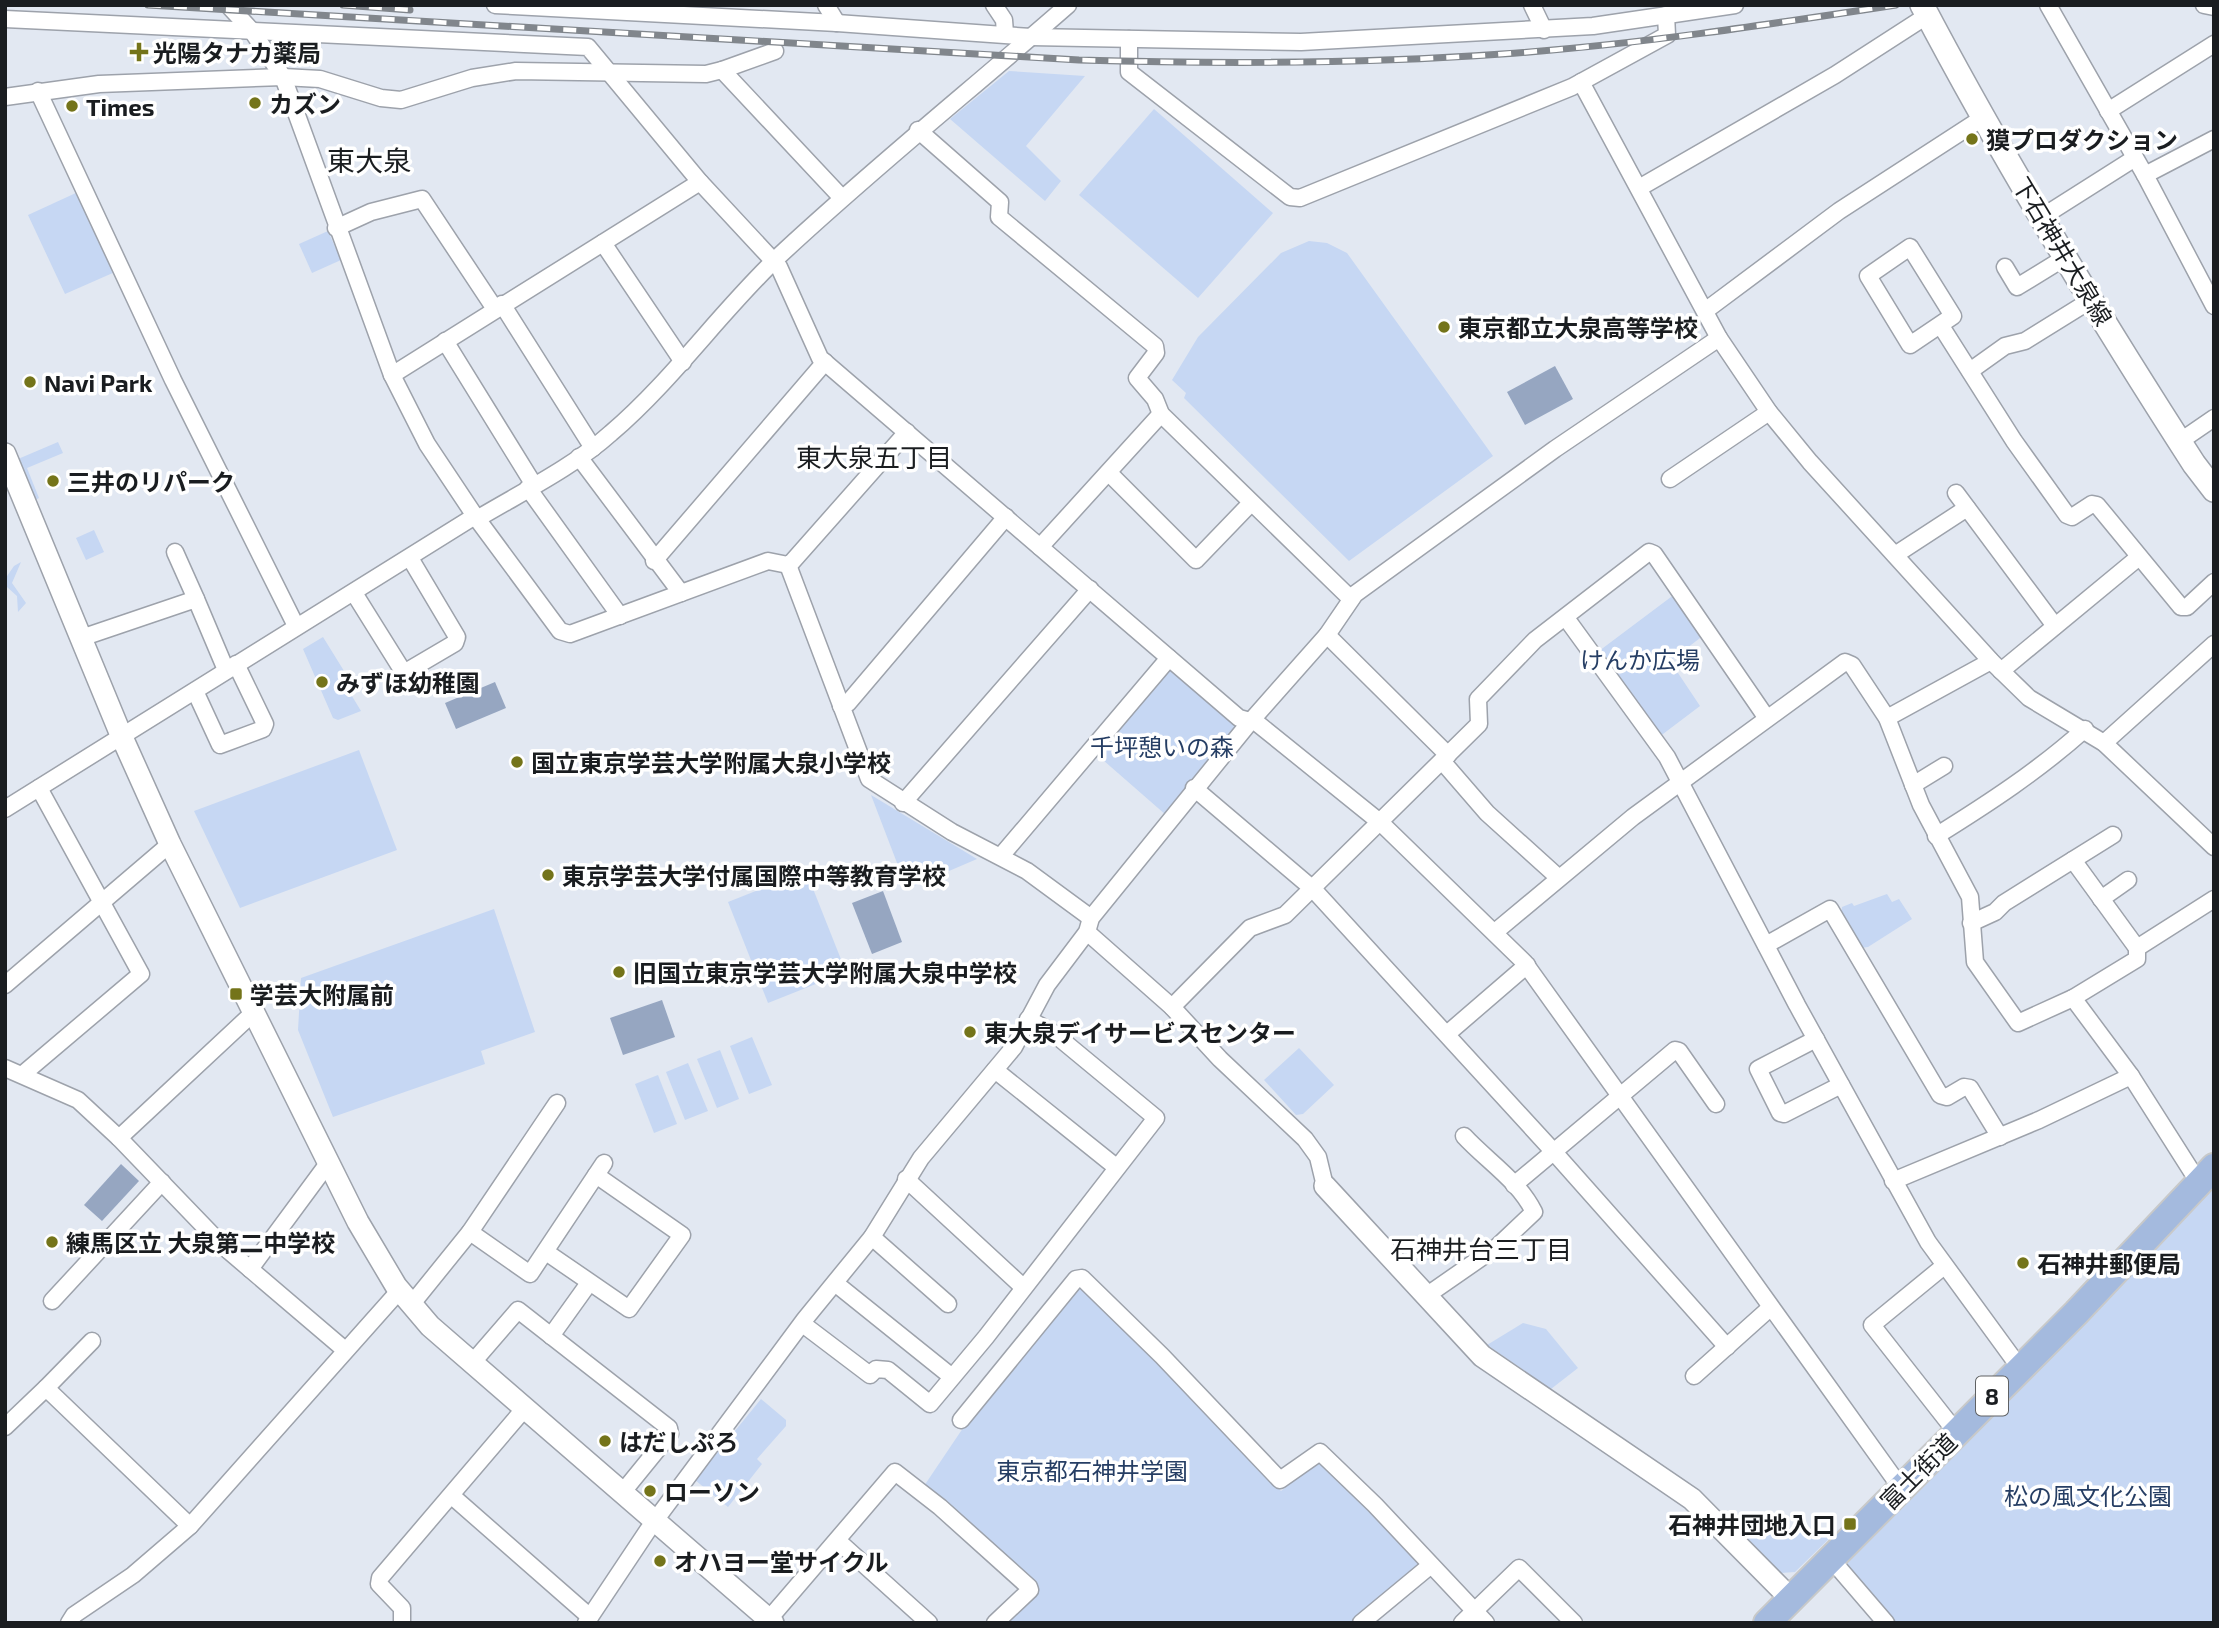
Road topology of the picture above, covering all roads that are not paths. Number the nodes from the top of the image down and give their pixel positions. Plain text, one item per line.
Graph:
1 (228, 5) edge
2 (495, 5) edge
3 (826, 5) edge
4 (994, 5) edge
5 (1068, 5) edge
6 (1532, 5) edge
7 (2048, 5) edge
8 (2204, 5) edge
9 (1729, 6) edge
10 (2214, 7) edge
11 (1925, 10) edge
12 (1666, 15) junction
13 (5, 19) edge
14 (837, 23) junction
15 (1544, 30) junction
16 (253, 31) junction
17 (1005, 33) junction
18 (1031, 37) junction
19 (1129, 39) junction
20 (2214, 44) edge
21 (775, 51) dead end
22 (722, 70) junction
23 (610, 74) junction
24 (283, 77) junction
25 (1581, 82) junction
26 (38, 91) junction
27 (5, 97) edge
28 (2108, 111) junction
29 (1984, 117) junction
30 (918, 130) junction
31 (2214, 139) edge
32 (2136, 158) junction
33 (2145, 175) junction
34 (699, 182) junction
35 (1639, 188) junction
36 (842, 198) junction
37 (2042, 217) junction
38 (336, 228) junction
39 (603, 243) junction
40 (2066, 257) junction
41 (774, 261) junction
42 (2005, 267) dead end
43 (2091, 300) junction
44 (2214, 306) edge
45 (499, 307) junction
46 (1704, 311) junction
47 (1941, 326) junction
48 (1719, 338) junction
49 (445, 341) junction
50 (683, 362) junction
51 (825, 362) junction
52 (1970, 371) junction
53 (392, 375) junction
54 (1769, 412) junction
55 (1161, 414) junction
56 (2214, 418) edge
57 (907, 432) junction
58 (2179, 442) junction
59 (593, 448) junction
60 (5, 454) edge
61 (579, 457) junction
62 (1109, 473) junction
63 (1671, 479) dead end
64 (531, 487) junction
65 (2214, 490) edge
66 (1956, 494) dead end
67 (1251, 503) junction
68 (1967, 508) junction
69 (1006, 517) junction
70 (476, 518) junction
71 (1040, 547) junction
72 (175, 552) dead end
73 (1895, 555) junction
74 (2139, 557) junction
75 (410, 558) junction
76 (654, 561) junction
77 (788, 565) junction
78 (2214, 582) edge
79 (1090, 589) junction
80 (355, 593) junction
81 (681, 593) junction
82 (196, 599) junction
83 (1351, 599) junction
84 (620, 615) junction
85 (1566, 618) junction
86 (296, 626) junction
87 (2055, 626) junction
88 (1327, 635) junction
89 (81, 638) junction
90 (2214, 644) edge
91 (1169, 658) junction
92 (1996, 666) junction
93 (231, 667) junction
94 (195, 691) junction
95 (841, 706) junction
96 (1766, 717) junction
97 (1887, 718) junction
98 (1250, 722) junction
99 (2085, 729) junction
100 (121, 735) junction
101 (2104, 743) junction
102 (1445, 758) junction
103 (1944, 766) dead end
104 (1680, 780) junction
105 (1913, 785) junction
106 (39, 788) junction
107 (1194, 788) junction
108 (903, 803) junction
109 (5, 809) edge
110 (1381, 823) junction
111 (1936, 835) junction
112 (2113, 835) dead end
113 (170, 844) junction
114 (2214, 846) edge
115 (1001, 856) junction
116 (2073, 860) junction
117 (1559, 878) junction
118 (2128, 880) dead end
119 (1313, 889) junction
120 (2101, 899) junction
121 (2214, 899) edge
122 (101, 901) junction
123 (1972, 923) junction
124 (1089, 925) junction
125 (1495, 932) junction
126 (1766, 945) junction
127 (2137, 948) junction
128 (1527, 965) junction
129 (5, 985) edge
130 (2073, 998) junction
131 (1172, 1007) junction
132 (253, 1013) junction
133 (1028, 1019) junction
134 (1447, 1034) junction
135 (1816, 1039) junction
136 (5, 1068) edge
137 (995, 1070) junction
138 (23, 1074) junction
139 (2131, 1076) junction
140 (1841, 1085) junction
141 (1619, 1095) junction
142 (557, 1103) dead end
143 (1716, 1104) dead end
144 (1464, 1136) dead end
145 (2000, 1137) junction
146 (119, 1138) junction
147 (1553, 1151) junction
148 (329, 1162) junction
149 (1116, 1167) junction
150 (2206, 1175) edge
151 (906, 1179) junction
152 (1894, 1181) junction
153 (162, 1182) junction
154 (1514, 1185) junction
155 (1325, 1186) joint
156 (471, 1232) junction
157 (872, 1237) junction
158 (546, 1252) junction
159 (1944, 1266) junction
160 (250, 1269) junction
161 (589, 1283) junction
162 (835, 1283) junction
163 (1023, 1287) junction
164 (1426, 1296) junction
165 (405, 1298) junction
166 (52, 1301) dead end
167 (948, 1304) dead end
168 (1770, 1308) junction
169 (804, 1325) junction
170 (551, 1336) junction
171 (92, 1341) dead end
172 (1727, 1347) junction
173 (345, 1350) junction
174 (473, 1362) junction
175 (2020, 1368) junction
176 (1694, 1376) dead end
177 (952, 1377) junction
178 (46, 1388) junction
179 (525, 1408) junction
180 (961, 1420) dead end
181 (5, 1427) edge
182 (1956, 1432) junction
183 (1901, 1488) junction
184 (622, 1493) junction
185 (452, 1496) junction
186 (657, 1521) junction
187 (190, 1527) junction
188 (838, 1541) junction
189 (1831, 1559) junction
190 (1431, 1565) junction
191 (1791, 1600) junction
192 (1480, 1617) edge
193 (593, 1618) edge
194 (771, 1621) edge
195 (69, 1623) edge
196 (402, 1623) edge
197 (929, 1623) edge
198 (995, 1623) edge
199 (1362, 1623) edge
200 (1462, 1623) edge
201 (1574, 1623) edge
202 (1767, 1623) edge
203 (1886, 1623) edge

1 - 16 street
2 - 14 street
3 - 14 street
4 - 17 street
5 - 18 street
6 - 15 street
7 - 28 street
8 - 10 street
9 - 12 street
11 - 29 main road, 下石神井大泉線
11 - 35 street
12 - 15 street
12 - 25 street
13 - 16 street
14 - 17 street
15 - 19 street
16 - 23 street
16 - 24 street
17 - 18 street
18 - 19 street
18 - 30 street
19 - 25 street
20 - 28 street
21 - 22 street
22 - 23 street
22 - 36 street
23 - 24 street
23 - 34 street
24 - 26 street
24 - 38 street
25 - 35 street
26 - 27 street
26 - 86 street
28 - 32 street
29 - 37 main road, 下石神井大泉線
29 - 46 street
30 - 36 street
30 - 55 street
31 - 33 street
32 - 33 street
32 - 37 street
33 - 44 street
34 - 39 street
34 - 41 street
35 - 46 street
36 - 41 street
37 - 40 main road, 下石神井大泉線
38 - 45 street
38 - 53 street
39 - 45 street
39 - 50 street
40 - 42 street
40 - 43 main road, 下石神井大泉線
41 - 50 street
41 - 51 street
43 - 52 street
43 - 58 main road, 下石神井大泉線
45 - 49 street
45 - 59 street
46 - 48 street
47 - 47 street
47 - 52 street
48 - 54 street
48 - 83 street
49 - 53 street
49 - 64 street
50 - 59 street
51 - 57 street
51 - 76 street
52 - 74 street
53 - 70 street
54 - 63 street
54 - 73 street
55 - 62 street
55 - 67 street
56 - 58 street
57 - 69 street
57 - 77 street
58 - 65 main road, 下石神井大泉線
59 - 61 street
60 - 89 street
61 - 64 street
61 - 76 street
62 - 67 street
62 - 71 street
64 - 70 street
64 - 84 street
66 - 68 street
67 - 83 street
68 - 73 street
68 - 87 street
69 - 71 street
69 - 95 street
70 - 75 street
70 - 84 street
71 - 79 street
72 - 82 street
73 - 92 street
74 - 78 street
74 - 87 street
75 - 80 street
75 - 80 street
76 - 81 street
77 - 81 street
77 - 95 street
79 - 91 street
79 - 108 street
80 - 86 street
81 - 84 street
82 - 89 street
82 - 93 street
83 - 88 street
85 - 96 street
85 - 102 street
85 - 104 street
86 - 93 street
87 - 92 street
88 - 98 street
88 - 102 street
89 - 100 street
90 - 101 street
91 - 98 street
91 - 115 street
92 - 97 street
92 - 99 street
93 - 94 street
93 - 94 street
94 - 100 street
95 - 108 street
96 - 97 street
96 - 104 street
97 - 105 street
98 - 107 street
98 - 110 street
99 - 101 street
99 - 111 street
100 - 106 street
100 - 113 street
101 - 114 street
102 - 110 street
102 - 117 street
103 - 105 street
104 - 117 street
104 - 126 street
105 - 111 street
106 - 109 street
106 - 122 street
107 - 119 street
107 - 124 street
108 - 115 street
110 - 119 street
110 - 125 street
111 - 123 street
112 - 116 street
113 - 122 street
113 - 132 street
115 - 124 street
116 - 120 street
116 - 123 street
117 - 125 street
118 - 120 street
119 - 131 street
119 - 134 street
120 - 127 street
121 - 127 street
122 - 129 street
122 - 138 street
123 - 130 street
124 - 131 street
124 - 133 street
125 - 128 street
126 - 135 street
126 - 145 street
127 - 130 street
128 - 134 street
128 - 141 street
130 - 139 street
131 - 155 street
132 - 146 street
132 - 148 street
133 - 137 street
133 - 149 street
134 - 147 street
135 - 140 street
135 - 140 street
136 - 138 street
137 - 149 street
137 - 151 street
138 - 146 street
139 - 145 street
139 - 150 street
140 - 152 street
141 - 143 street
141 - 147 street
141 - 168 street
142 - 156 street
144 - 154 street
145 - 152 street
146 - 153 street
147 - 154 street
147 - 172 street
148 - 160 street
148 - 165 street
149 - 163 street
150 - 175 main road, 富士街道 / 8
151 - 157 street
151 - 163 street
152 - 159 street
153 - 160 street
153 - 166 street
154 - 164 street
155 - 164 street
156 - 158 street
156 - 165 street
157 - 162 street
157 - 167 street
158 - 161 street
158 - 161 street
159 - 175 street
159 - 182 street
160 - 173 street
161 - 170 street
162 - 169 street
162 - 177 street
163 - 177 street
164 - 191 street
165 - 173 street
165 - 174 street
168 - 172 street
168 - 183 street
169 - 177 street
169 - 186 street
170 - 174 street
170 - 184 street
171 - 178 street
172 - 176 street
173 - 187 street
174 - 179 street
175 - 182 main road, 富士街道 / 8
178 - 181 street
178 - 187 street
179 - 184 street
179 - 185 street
180 - 190 street
182 - 183 main road, 富士街道 / 8
183 - 189 main road, 富士街道 / 8
184 - 186 street
185 - 193 street
185 - 196 street
186 - 193 street
186 - 194 street
187 - 195 street
188 - 194 street
188 - 197 street
188 - 198 street
189 - 191 main road, 富士街道 / 8
189 - 203 street
190 - 192 street
190 - 199 street
191 - 202 main road, 富士街道 / 8
192 - 200 street
192 - 201 street

